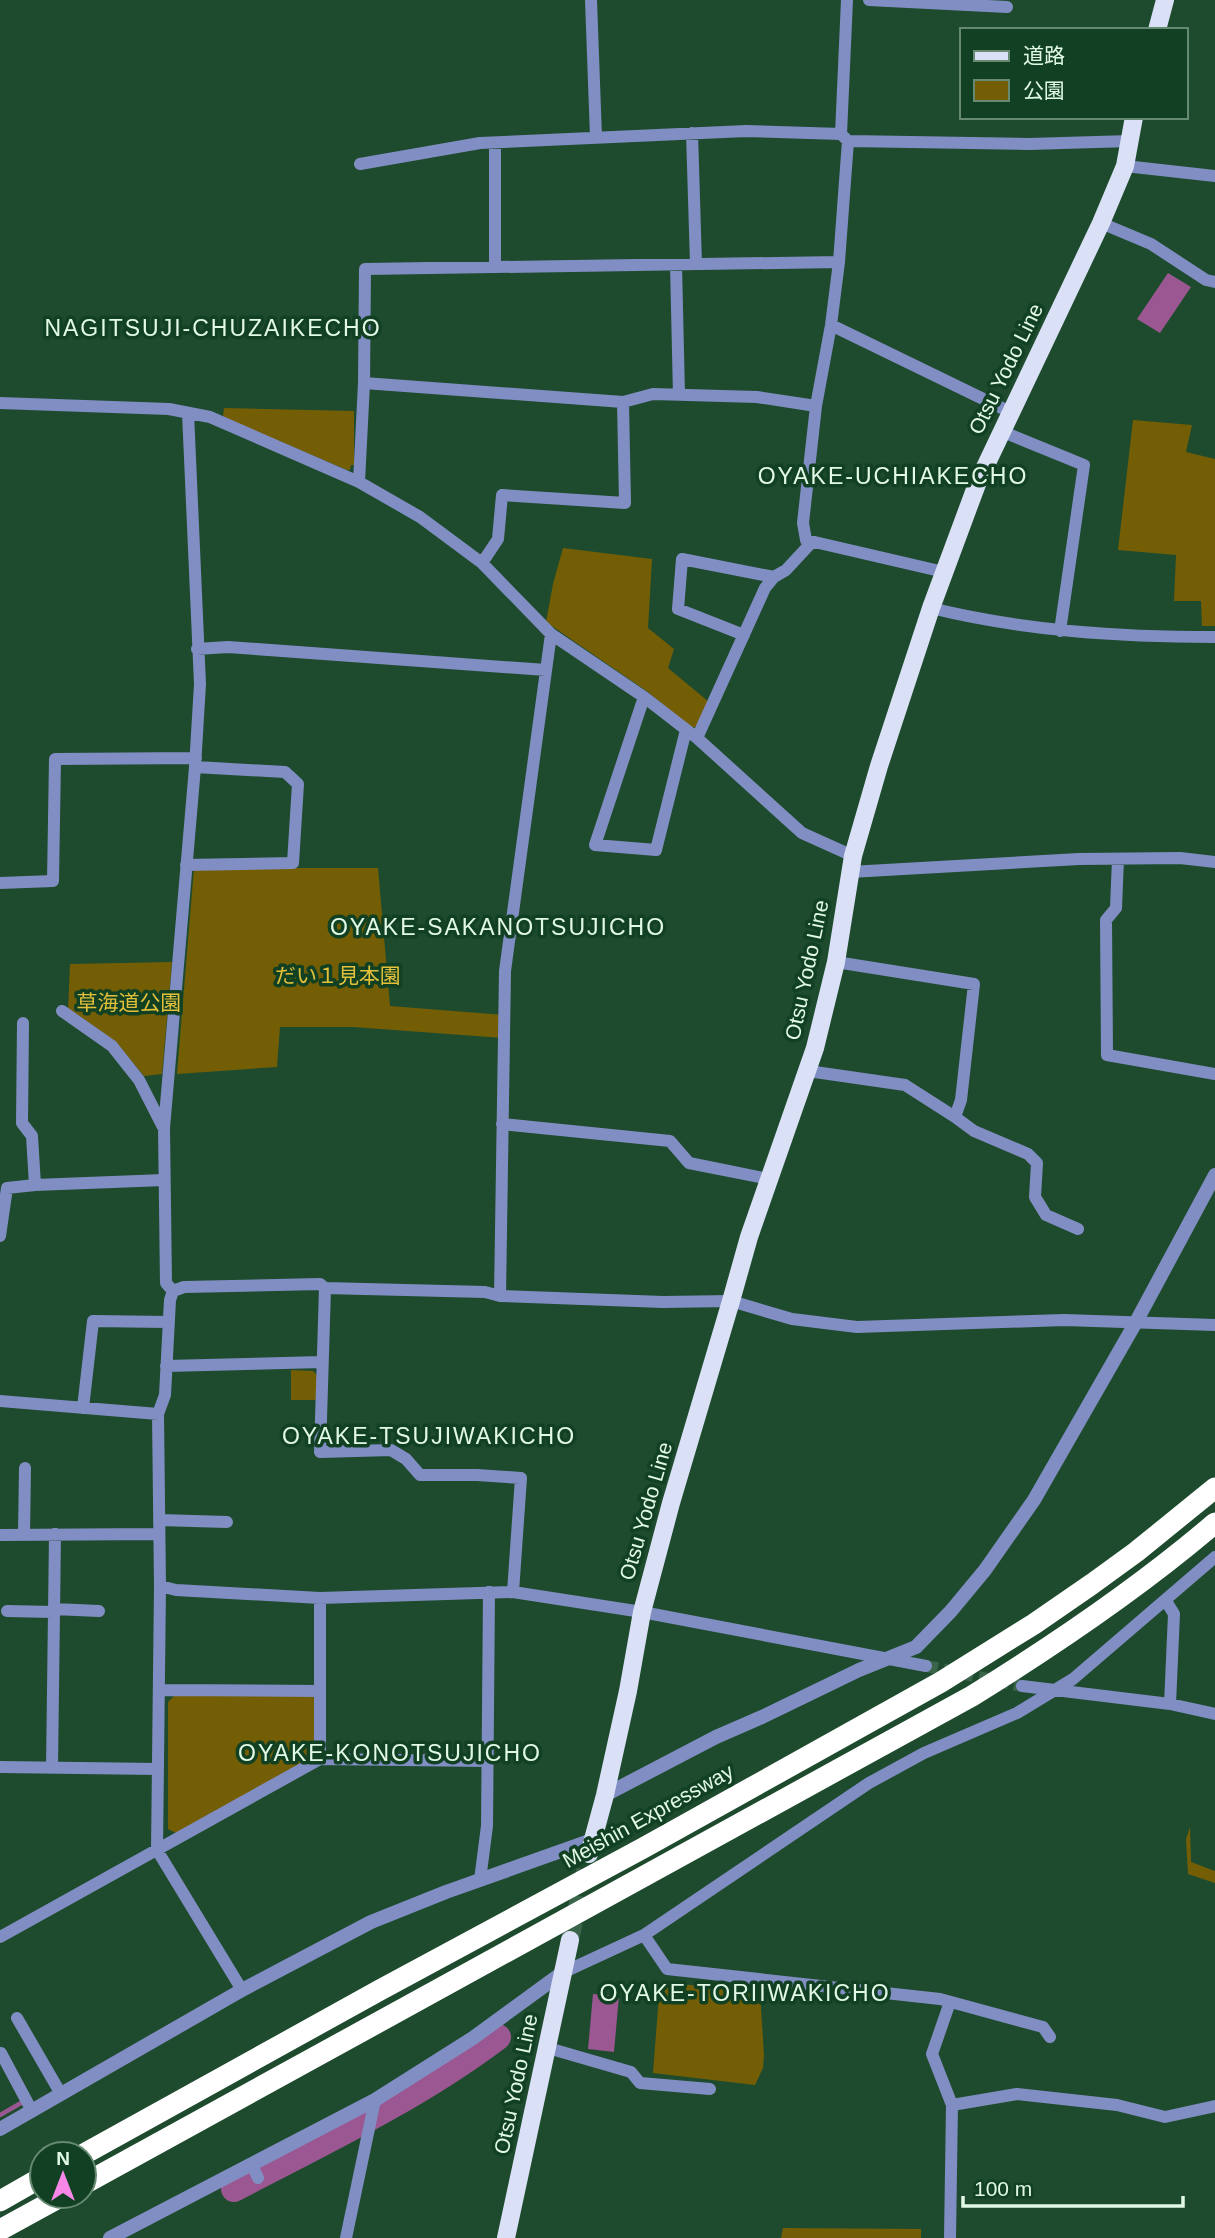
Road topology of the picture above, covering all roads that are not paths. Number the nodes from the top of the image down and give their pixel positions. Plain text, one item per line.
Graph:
1 (590, 0) edge
2 (847, 0) edge
3 (869, 0) edge
4 (1165, 0) edge
5 (1007, 7) dead end
6 (1158, 28) edge
7 (1134, 119) edge
8 (692, 133) junction
9 (596, 137) junction
10 (844, 137) junction
11 (1130, 141) junction
12 (495, 143) junction
13 (360, 164) dead end
14 (1125, 166) junction
15 (1215, 176) edge
16 (1101, 223) junction
17 (839, 262) junction
18 (696, 264) junction
19 (676, 265) junction
20 (495, 267) junction
21 (1215, 282) edge
22 (831, 325) junction
23 (364, 383) junction
24 (679, 395) junction
25 (0, 402) edge
26 (623, 402) junction
27 (816, 406) junction
28 (1010, 412) junction
29 (188, 413) junction
30 (1001, 431) junction
31 (359, 482) junction
32 (812, 542) junction
33 (482, 562) junction
34 (944, 572) junction
35 (774, 577) junction
36 (932, 608) junction
37 (1060, 631) junction
38 (551, 634) junction
39 (744, 635) junction
40 (1215, 637) edge
41 (197, 649) junction
42 (546, 670) junction
43 (644, 697) junction
44 (691, 734) junction
45 (196, 763) junction
46 (1118, 859) junction
47 (1215, 862) edge
48 (186, 864) junction
49 (851, 864) junction
50 (0, 883) edge
51 (835, 962) junction
52 (62, 1011) dead end
53 (23, 1023) dead end
54 (808, 1071) junction
55 (1215, 1074) edge
56 (955, 1116) junction
57 (502, 1124) junction
58 (164, 1128) junction
59 (1215, 1175) edge
60 (769, 1179) junction
61 (164, 1180) junction
62 (35, 1185) junction
63 (3, 1188) edge
64 (1079, 1228) dead end
65 (0, 1236) edge
66 (325, 1288) junction
67 (173, 1291) junction
68 (500, 1296) junction
69 (732, 1301) junction
70 (168, 1322) junction
71 (1136, 1322) junction
72 (1215, 1325) edge
73 (322, 1362) junction
74 (166, 1366) junction
75 (0, 1401) edge
76 (83, 1408) junction
77 (158, 1414) junction
78 (25, 1468) dead end
79 (1215, 1488) edge
80 (159, 1520) junction
81 (227, 1522) dead end
82 (1215, 1523) edge
83 (24, 1534) junction
84 (55, 1534) junction
85 (159, 1534) junction
86 (0, 1535) edge
87 (1215, 1557) edge
88 (160, 1586) junction
89 (489, 1591) junction
90 (513, 1592) junction
91 (320, 1598) junction
92 (1166, 1601) junction
93 (7, 1611) dead end
94 (54, 1611) junction
95 (99, 1611) dead end
96 (642, 1612) junction
97 (885, 1659) junction
98 (926, 1666) tunnel mouth
99 (1022, 1686) tunnel mouth
100 (159, 1690) junction
101 (1054, 1690) junction
102 (320, 1691) junction
103 (1170, 1704) junction
104 (1215, 1714) edge
105 (320, 1759) junction
106 (486, 1761) junction
107 (0, 1767) edge
108 (52, 1768) junction
109 (158, 1769) junction
110 (605, 1795) junction
111 (591, 1847) joint
112 (157, 1850) junction
113 (480, 1880) junction
114 (643, 1935) junction
115 (0, 1937) edge
116 (570, 1940) tunnel mouth
117 (562, 1973) junction
118 (242, 1990) junction
119 (950, 2002) junction
120 (18, 2018) dead end
121 (1050, 2037) dead end
122 (548, 2048) junction
123 (1, 2053) edge
124 (710, 2089) dead end
125 (61, 2094) junction
126 (375, 2100) junction
127 (952, 2105) junction
128 (1215, 2105) edge
129 (33, 2111) junction
130 (0, 2129) edge
131 (98, 2146) edge
132 (98, 2176) edge
133 (28, 2185) edge
134 (0, 2201) edge
135 (36, 2210) edge
136 (0, 2230) edge
137 (120, 2236) edge
138 (345, 2238) edge
139 (506, 2238) edge
140 (950, 2238) edge

1 - 9 street
2 - 10 street
3 - 5 street
4 - 6 main road
7 - 11 main road, Otsu Yodo Line
8 - 9 street
8 - 10 street
8 - 18 street
9 - 12 street
10 - 11 street
10 - 17 street
11 - 14 main road, Otsu Yodo Line
12 - 13 street
12 - 20 street
14 - 15 street
14 - 16 main road, Otsu Yodo Line
16 - 21 street
16 - 28 main road, Otsu Yodo Line
17 - 18 street
17 - 22 street
18 - 19 street
19 - 20 street
19 - 24 street
20 - 23 street
22 - 27 street
22 - 28 street
23 - 26 street
23 - 31 street
24 - 26 street
24 - 27 street
25 - 29 street
26 - 33 street
27 - 32 street
28 - 30 main road, Otsu Yodo Line
29 - 31 street
29 - 41 street
30 - 34 main road, Otsu Yodo Line
30 - 37 street
31 - 33 street
32 - 34 street
32 - 35 street
33 - 38 street
34 - 36 main road, Otsu Yodo Line
35 - 39 street
35 - 39 street
36 - 37 street
36 - 49 main road, Otsu Yodo Line
37 - 40 street
38 - 42 street
38 - 43 street
39 - 44 street
41 - 42 street
41 - 45 street
42 - 57 street
43 - 44 street
43 - 44 street
44 - 49 street
45 - 48 street
45 - 48 street
45 - 50 street
46 - 47 street
46 - 49 street
46 - 55 street
48 - 58 street
49 - 51 main road, Otsu Yodo Line
51 - 54 main road, Otsu Yodo Line
51 - 56 street
52 - 58 street
53 - 62 street
54 - 56 street
54 - 60 main road, Otsu Yodo Line
56 - 64 street
57 - 60 street
57 - 68 street
58 - 61 street
59 - 71 street
60 - 69 main road, Otsu Yodo Line
61 - 62 street
61 - 67 street
62 - 63 street
63 - 65 street
66 - 67 street
66 - 68 street
66 - 73 street
67 - 70 street
68 - 69 street
69 - 71 street
69 - 96 main road, Otsu Yodo Line
70 - 74 street
70 - 76 street
71 - 72 street
71 - 97 street
73 - 74 street
73 - 90 street
74 - 77 street
75 - 76 street
76 - 77 street
77 - 80 street
78 - 83 street
79 - 131 highway, Meishin Expressway
80 - 81 street
80 - 85 street
82 - 132 highway
83 - 84 street
83 - 86 street
84 - 85 street
84 - 94 street
85 - 88 street
87 - 92 street
88 - 91 street
88 - 100 street
89 - 90 street
89 - 91 street
89 - 106 street
90 - 96 street
91 - 102 street
92 - 101 street
92 - 103 street
93 - 94 street
94 - 95 street
94 - 108 street
96 - 97 street
96 - 110 main road, Otsu Yodo Line
97 - 98 street
97 - 110 street
99 - 101 street
100 - 102 street
100 - 109 street
101 - 103 street
101 - 114 street
102 - 105 street
103 - 104 street
105 - 106 street
105 - 112 street
106 - 113 street
107 - 108 street
108 - 109 street
109 - 112 street
110 - 111 main road, Otsu Yodo Line
111 - 113 street
112 - 115 street
112 - 118 street
113 - 118 street
114 - 117 street
114 - 119 street
116 - 117 main road, Otsu Yodo Line
117 - 122 main road, Otsu Yodo Line
117 - 126 street
118 - 125 street
119 - 121 street
119 - 127 street
120 - 125 street
122 - 124 street
122 - 139 main road, Otsu Yodo Line
123 - 129 street
125 - 129 street
126 - 137 street
126 - 138 street
127 - 128 street
127 - 140 street
129 - 130 street
133 - 134 highway
135 - 136 highway

